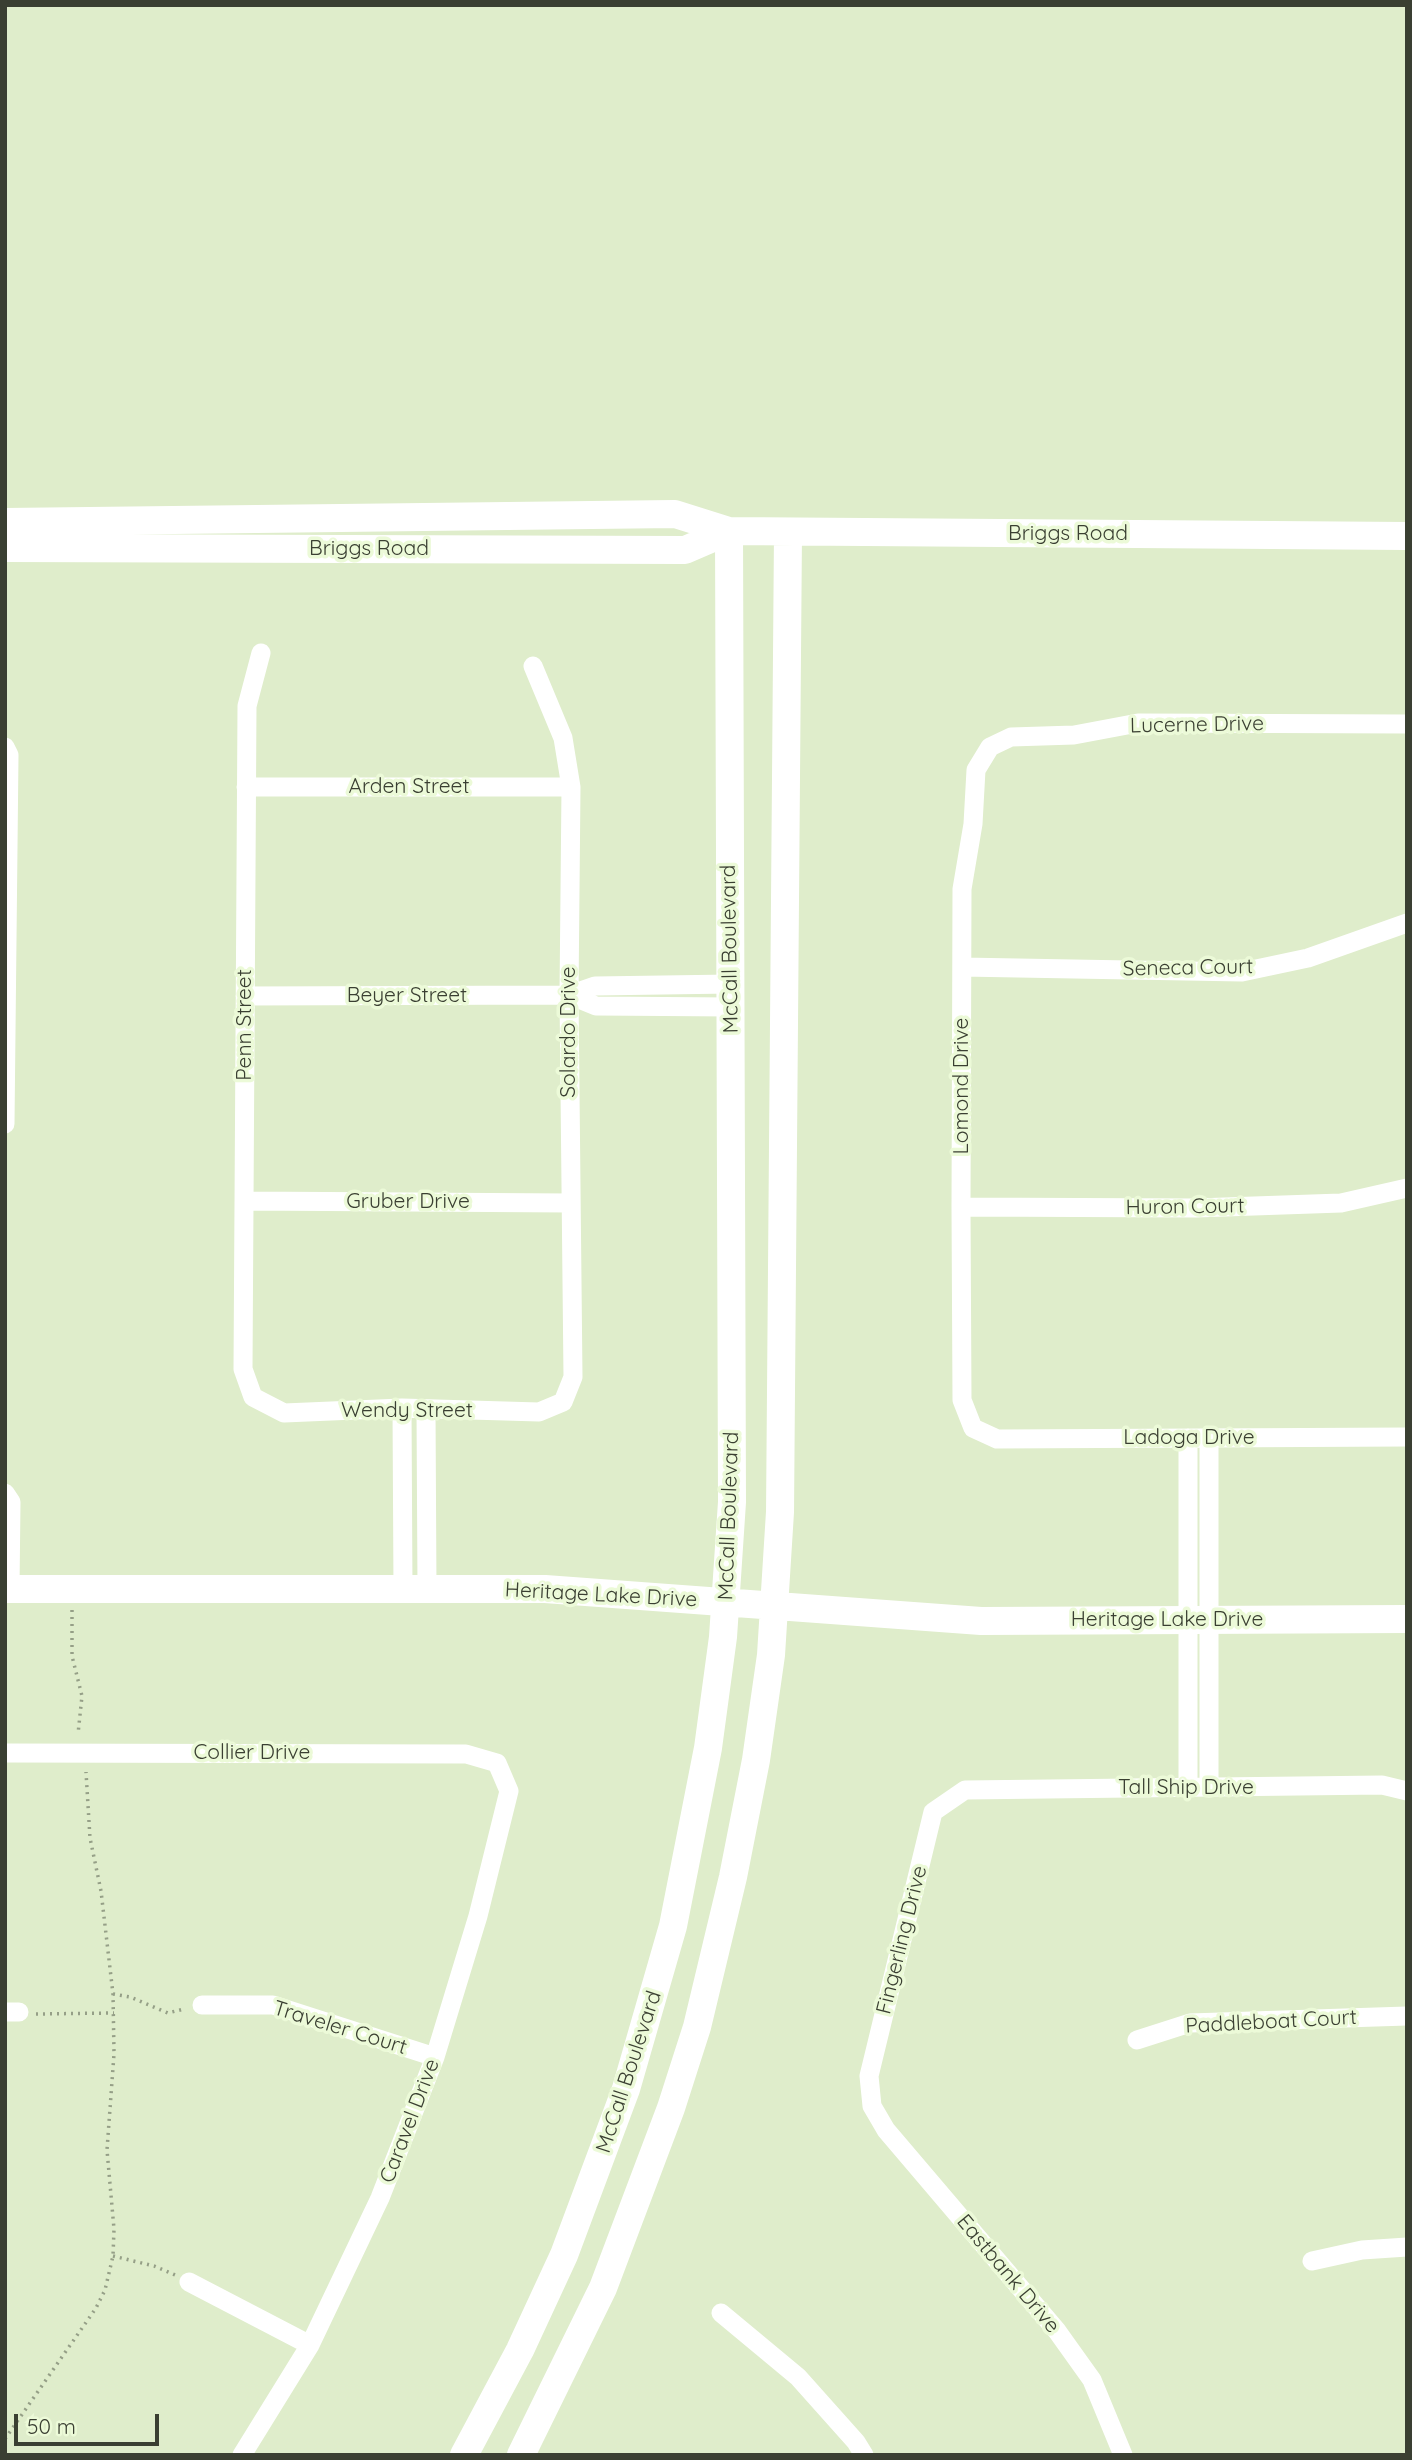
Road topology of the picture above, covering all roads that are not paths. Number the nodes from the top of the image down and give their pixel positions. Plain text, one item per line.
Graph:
1 (5, 522) edge
2 (729, 531) junction
3 (788, 531) junction
4 (1407, 536) edge
5 (5, 548) edge
6 (261, 653) dead end
7 (533, 666) dead end
8 (1407, 724) edge
9 (5, 747) edge
10 (990, 747) joint
11 (246, 787) junction
12 (572, 787) junction
13 (1407, 923) edge
14 (962, 967) junction
15 (569, 995) junction
16 (731, 995) junction
17 (245, 996) junction
18 (5, 1124) edge
19 (1407, 1188) edge
20 (244, 1200) junction
21 (571, 1203) junction
22 (961, 1207) junction
23 (253, 1397) joint
24 (563, 1402) joint
25 (402, 1408) junction
26 (426, 1409) junction
27 (973, 1428) joint
28 (1407, 1437) edge
29 (1188, 1438) junction
30 (1209, 1438) junction
31 (5, 1493) edge
32 (8, 1589) edge
33 (415, 1590) junction
34 (726, 1602) junction
35 (775, 1605) junction
36 (1407, 1619) edge
37 (1198, 1621) junction
38 (5, 1753) edge
39 (497, 1763) joint
40 (1188, 1788) junction
41 (1209, 1788) junction
42 (965, 1790) joint
43 (1407, 1791) edge
44 (202, 2005) road end
45 (1407, 2017) edge
46 (1137, 2040) dead end
47 (435, 2057) junction
48 (872, 2106) joint
49 (1407, 2247) edge
50 (1312, 2261) dead end
51 (189, 2282) road end
52 (721, 2313) dead end
53 (310, 2345) junction
54 (242, 2455) edge
55 (464, 2455) edge
56 (521, 2455) edge
57 (864, 2455) edge
58 (1123, 2455) edge

1 - 2 main road, Briggs Road
2 - 3 main road, Briggs Road
2 - 5 main road, Briggs Road
2 - 16 main road, McCall Boulevard
3 - 4 main road, Briggs Road
3 - 35 main road
6 - 11 street, Penn Street
7 - 12 street, Solardo Drive
8 - 10 street, Lucerne Drive
9 - 18 street
10 - 14 street, Lomond Drive
11 - 12 street, Arden Street
11 - 17 street, Penn Street
12 - 15 street, Solardo Drive
13 - 14 street, Seneca Court
14 - 22 street, Lomond Drive
15 - 16 street, Beyer Street
15 - 17 street, Beyer Street
15 - 21 street, Solardo Drive
16 - 34 main road, McCall Boulevard
17 - 20 street, Penn Street
19 - 22 street, Huron Court
20 - 21 street, Gruber Drive
20 - 23 street, Penn Street
21 - 24 street, Solardo Drive
22 - 27 street, Lomond Drive
23 - 25 street, Wendy Street
24 - 26 street, Wendy Street
25 - 26 street, Wendy Street
25 - 33 street
26 - 33 street
27 - 29 street, Ladoga Drive
28 - 30 street, Ladoga Drive
29 - 30 street, Ladoga Drive
29 - 37 street
30 - 37 street
31 - 32 street
32 - 33 main road, Heritage Lake Drive
33 - 34 main road, Heritage Lake Drive
34 - 35 main road, Heritage Lake Drive
34 - 55 main road, McCall Boulevard
35 - 37 main road, Heritage Lake Drive
35 - 56 main road
36 - 37 main road, Heritage Lake Drive
37 - 40 street
37 - 41 street
38 - 39 street, Collier Drive
39 - 47 street, Caravel Drive
40 - 41 street, Tall Ship Drive
40 - 42 street, Tall Ship Drive
41 - 43 street, Tall Ship Drive
42 - 48 street, Fingerling Drive
44 - 47 street, Traveler Court
45 - 46 street, Paddleboat Court
47 - 53 street, Caravel Drive
48 - 58 street, Eastbank Drive
49 - 50 street
51 - 53 street
52 - 57 street
53 - 54 street, Caravel Drive

